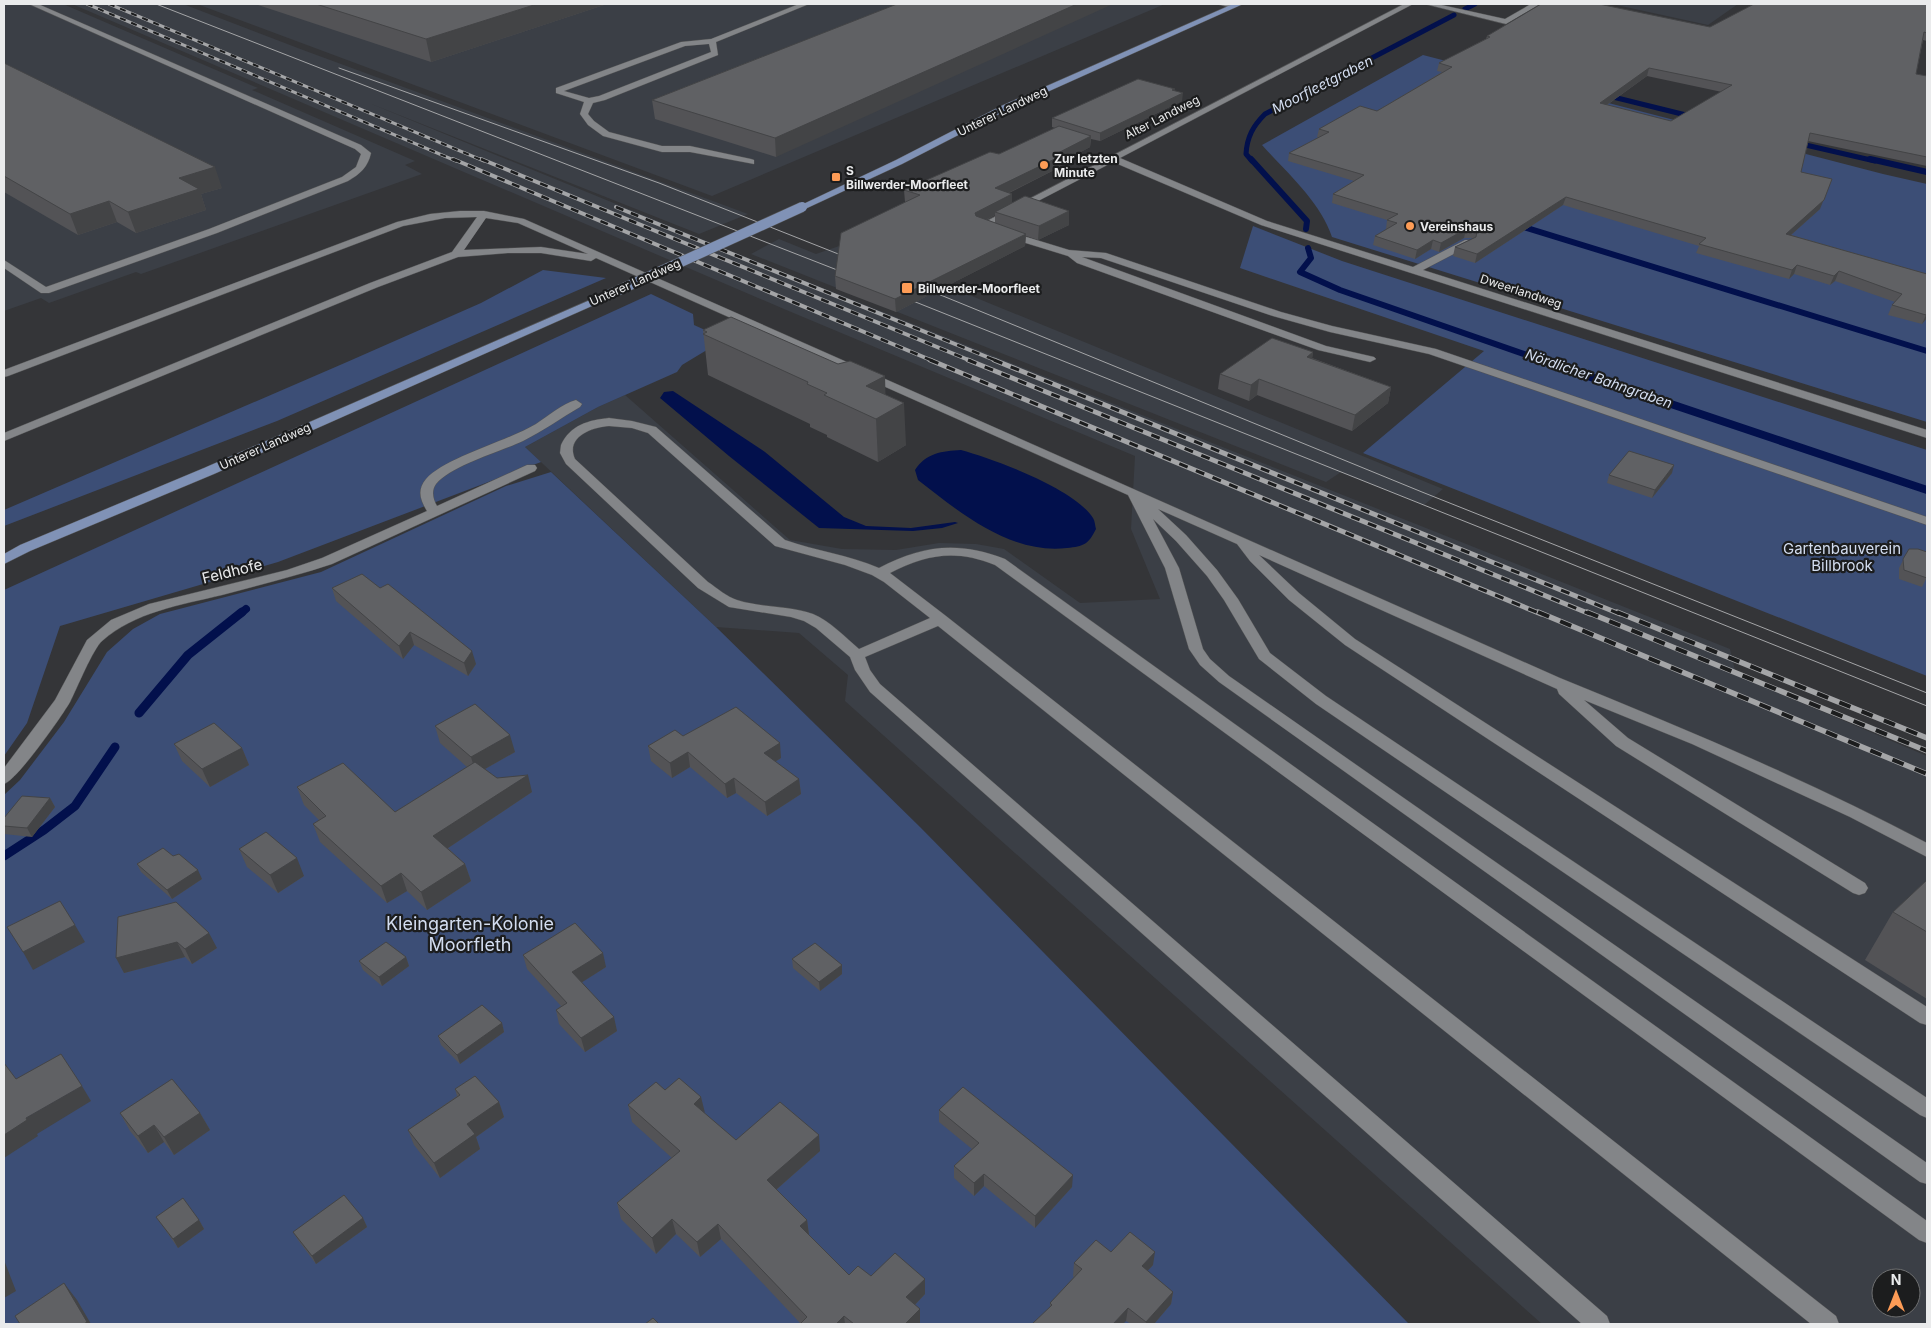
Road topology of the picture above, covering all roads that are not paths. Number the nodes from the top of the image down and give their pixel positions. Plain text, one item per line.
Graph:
1 (32, 4) edge
2 (804, 4) edge
3 (1221, 4) edge
4 (1409, 4) edge
5 (1429, 4) edge
6 (1536, 4) edge
7 (1236, 5) edge
8 (712, 41) junction
9 (589, 101) junction
10 (1112, 158) junction
11 (751, 162) dead end
12 (484, 214) junction
13 (1469, 242) edge
14 (1068, 253) junction
15 (456, 254) junction
16 (609, 262) junction
17 (4, 263) edge
18 (1413, 271) junction
19 (1370, 358) dead end
20 (4, 374) edge
21 (576, 404) dead end
22 (1927, 434) edge
23 (4, 437) edge
24 (531, 468) dead end
25 (1133, 493) junction
26 (434, 512) junction
27 (1927, 521) edge
28 (1239, 540) junction
29 (25, 548) junction
30 (4, 555) edge
31 (4, 560) edge
32 (880, 573) junction
33 (941, 619) junction
34 (857, 655) junction
35 (1555, 682) junction
36 (4, 778) edge
37 (1927, 851) edge
38 (1860, 888) dead end
39 (1927, 1017) edge
40 (1927, 1109) edge
41 (1927, 1175) edge
42 (1927, 1233) edge
43 (1599, 1324) edge
44 (1828, 1324) edge

1 - 17 street
2 - 8 street
3 - 7 street
4 - 10 street, Alter Landweg
5 - 6 street
7 - 29 main road, Unterer Landweg, bridge
8 - 9 street
8 - 9 street
9 - 11 street
10 - 14 street, Alter Landweg
10 - 18 street, Dweerlandweg
12 - 15 street
12 - 16 street
12 - 20 street
13 - 18 street
14 - 19 street, Alter Landweg
14 - 27 street, Alter Landweg
15 - 16 street
15 - 23 street
16 - 25 street
18 - 22 street, Dweerlandweg
21 - 26 street
24 - 26 street, Feldhofe
25 - 28 street
25 - 40 street
25 - 41 street
26 - 36 street, Feldhofe
28 - 35 street
28 - 39 street
29 - 30 main road, Unterer Landweg
29 - 31 main road, Unterer Landweg
32 - 33 street
32 - 34 street
32 - 42 street
33 - 34 street
33 - 44 street
34 - 43 street
35 - 37 street
35 - 38 street

